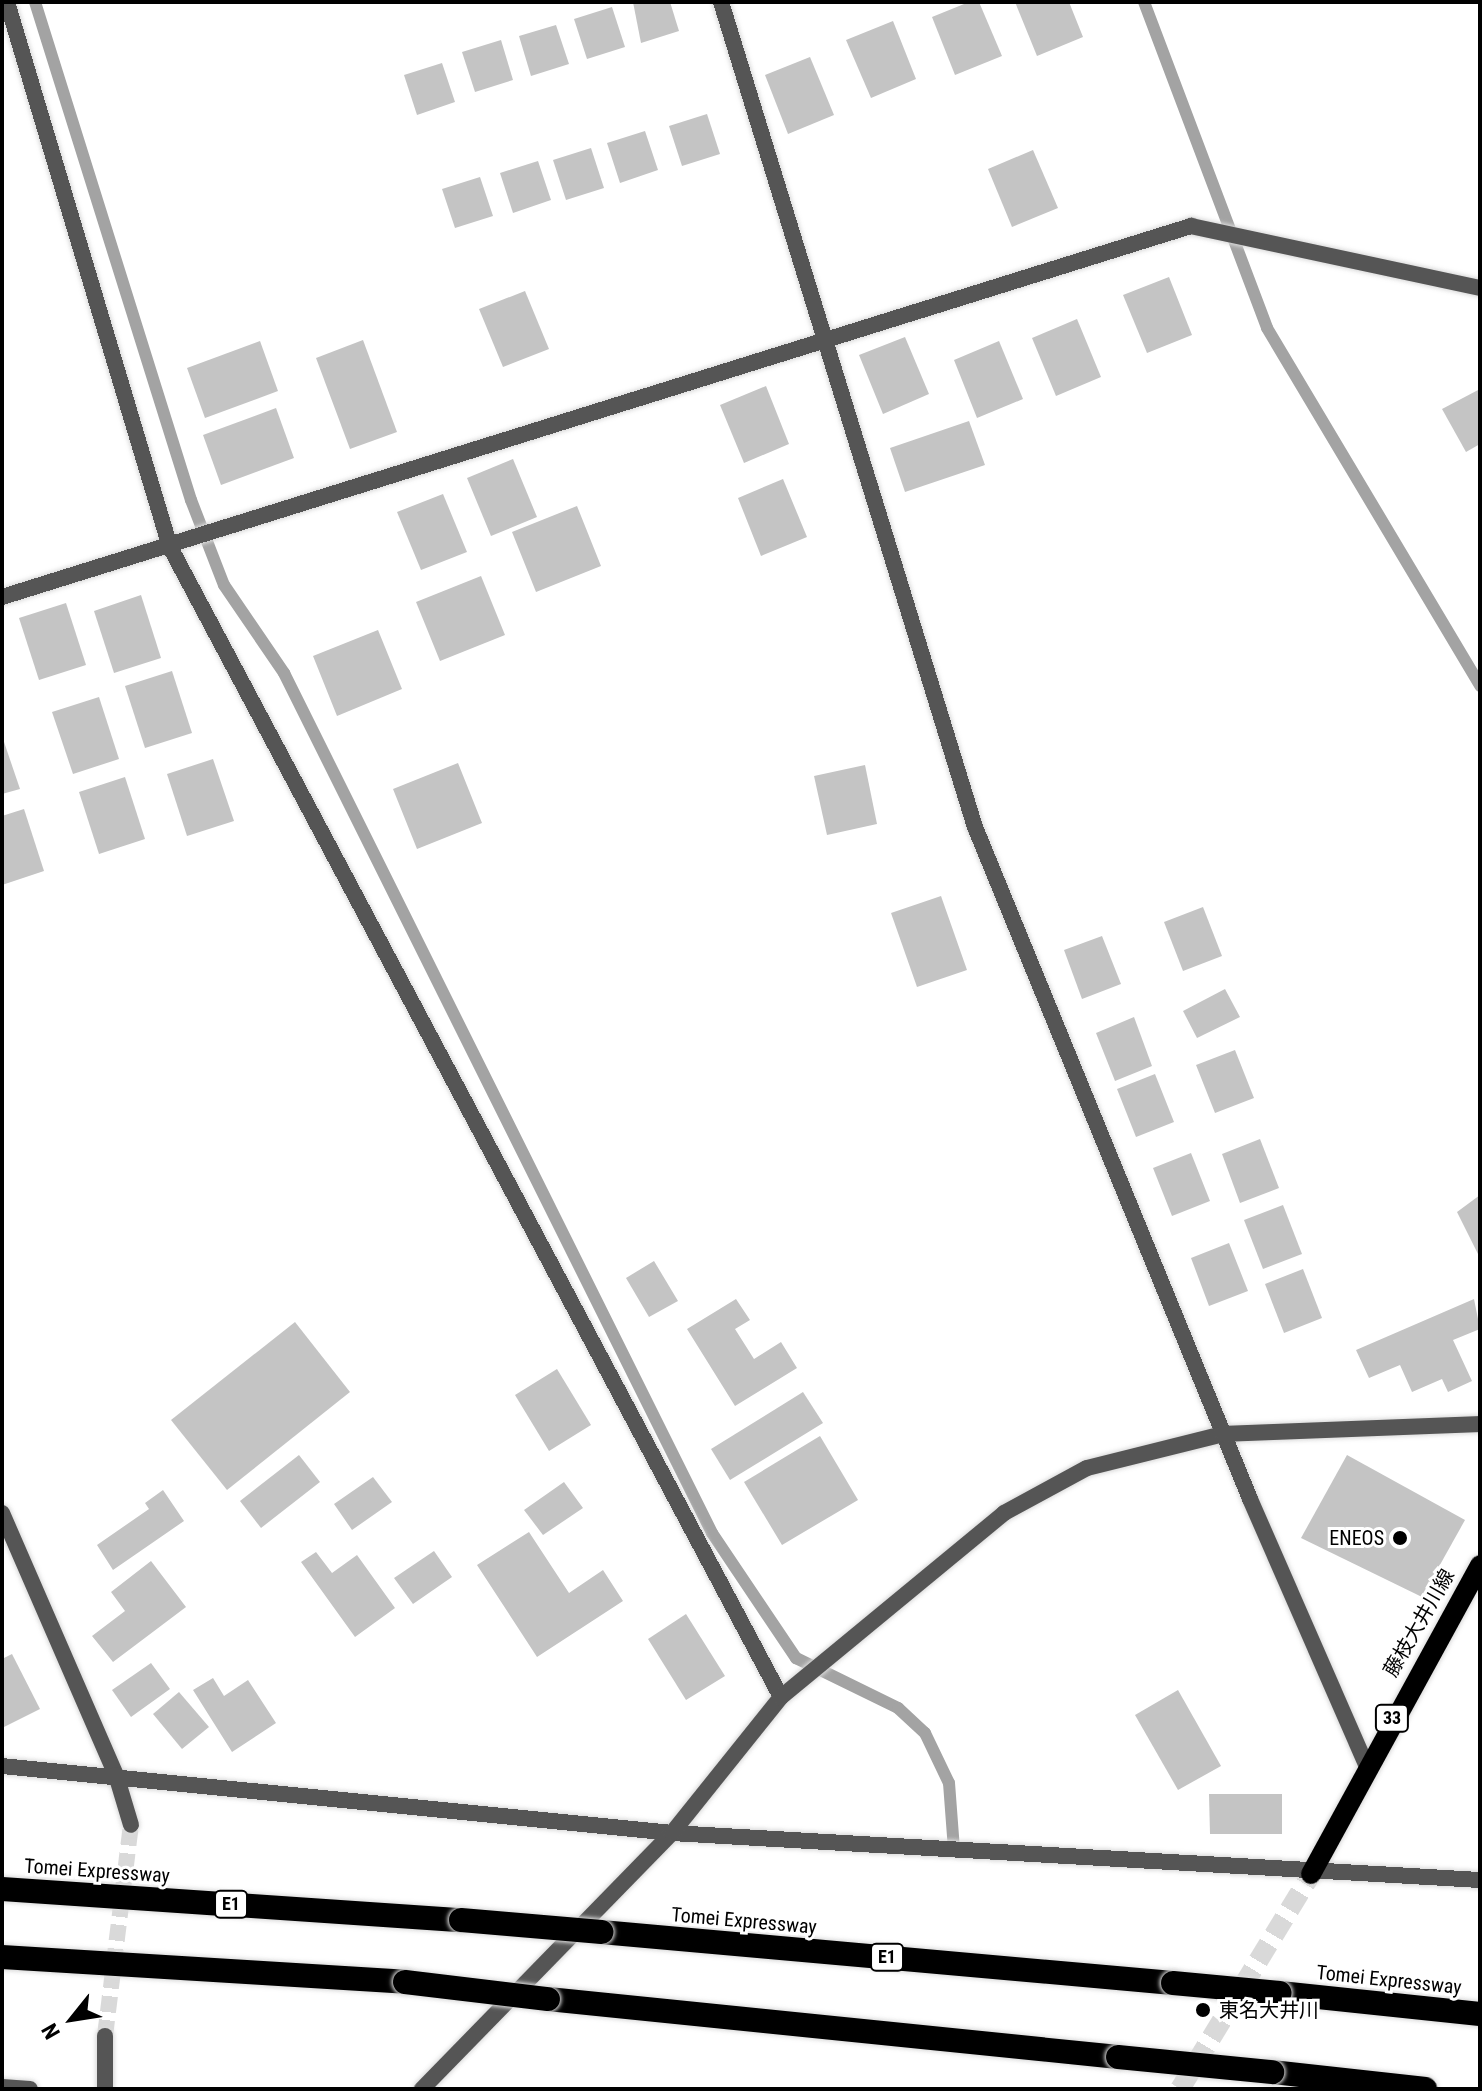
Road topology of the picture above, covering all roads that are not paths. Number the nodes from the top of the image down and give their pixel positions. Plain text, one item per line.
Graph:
1 (7, 2) edge
2 (721, 2) edge
3 (1480, 288) edge
4 (825, 338) junction
5 (170, 547) junction
6 (2, 597) edge
7 (1480, 1424) edge
8 (1223, 1434) junction
9 (2, 1513) edge
10 (1480, 1565) edge
11 (781, 1697) junction
12 (1366, 1764) junction
13 (2, 1766) edge
14 (116, 1775) junction
15 (131, 1825) tunnel mouth
16 (672, 1833) junction
17 (1311, 1874) junction
18 (1480, 1880) edge
19 (2, 1889) edge
20 (2, 1957) edge
21 (1480, 2014) edge
22 (105, 2036) tunnel mouth
23 (2, 2087) edge
24 (30, 2089) edge
25 (105, 2089) edge
26 (422, 2089) edge
27 (1425, 2089) edge

1 - 5 street
2 - 4 street
3 - 4 street
4 - 5 street
4 - 8 street
5 - 6 street
5 - 11 street
7 - 8 street
8 - 11 street
8 - 12 street
9 - 14 street
10 - 12 main road, 藤枝大井川線 / 33
11 - 16 street
12 - 17 main road, 藤枝大井川線 / 33
13 - 14 street
14 - 15 street
14 - 16 street
16 - 17 street
16 - 26 street
17 - 18 street
19 - 21 highway, Tomei Expressway / E1, bridge
20 - 27 highway, bridge
22 - 25 street
23 - 24 street

